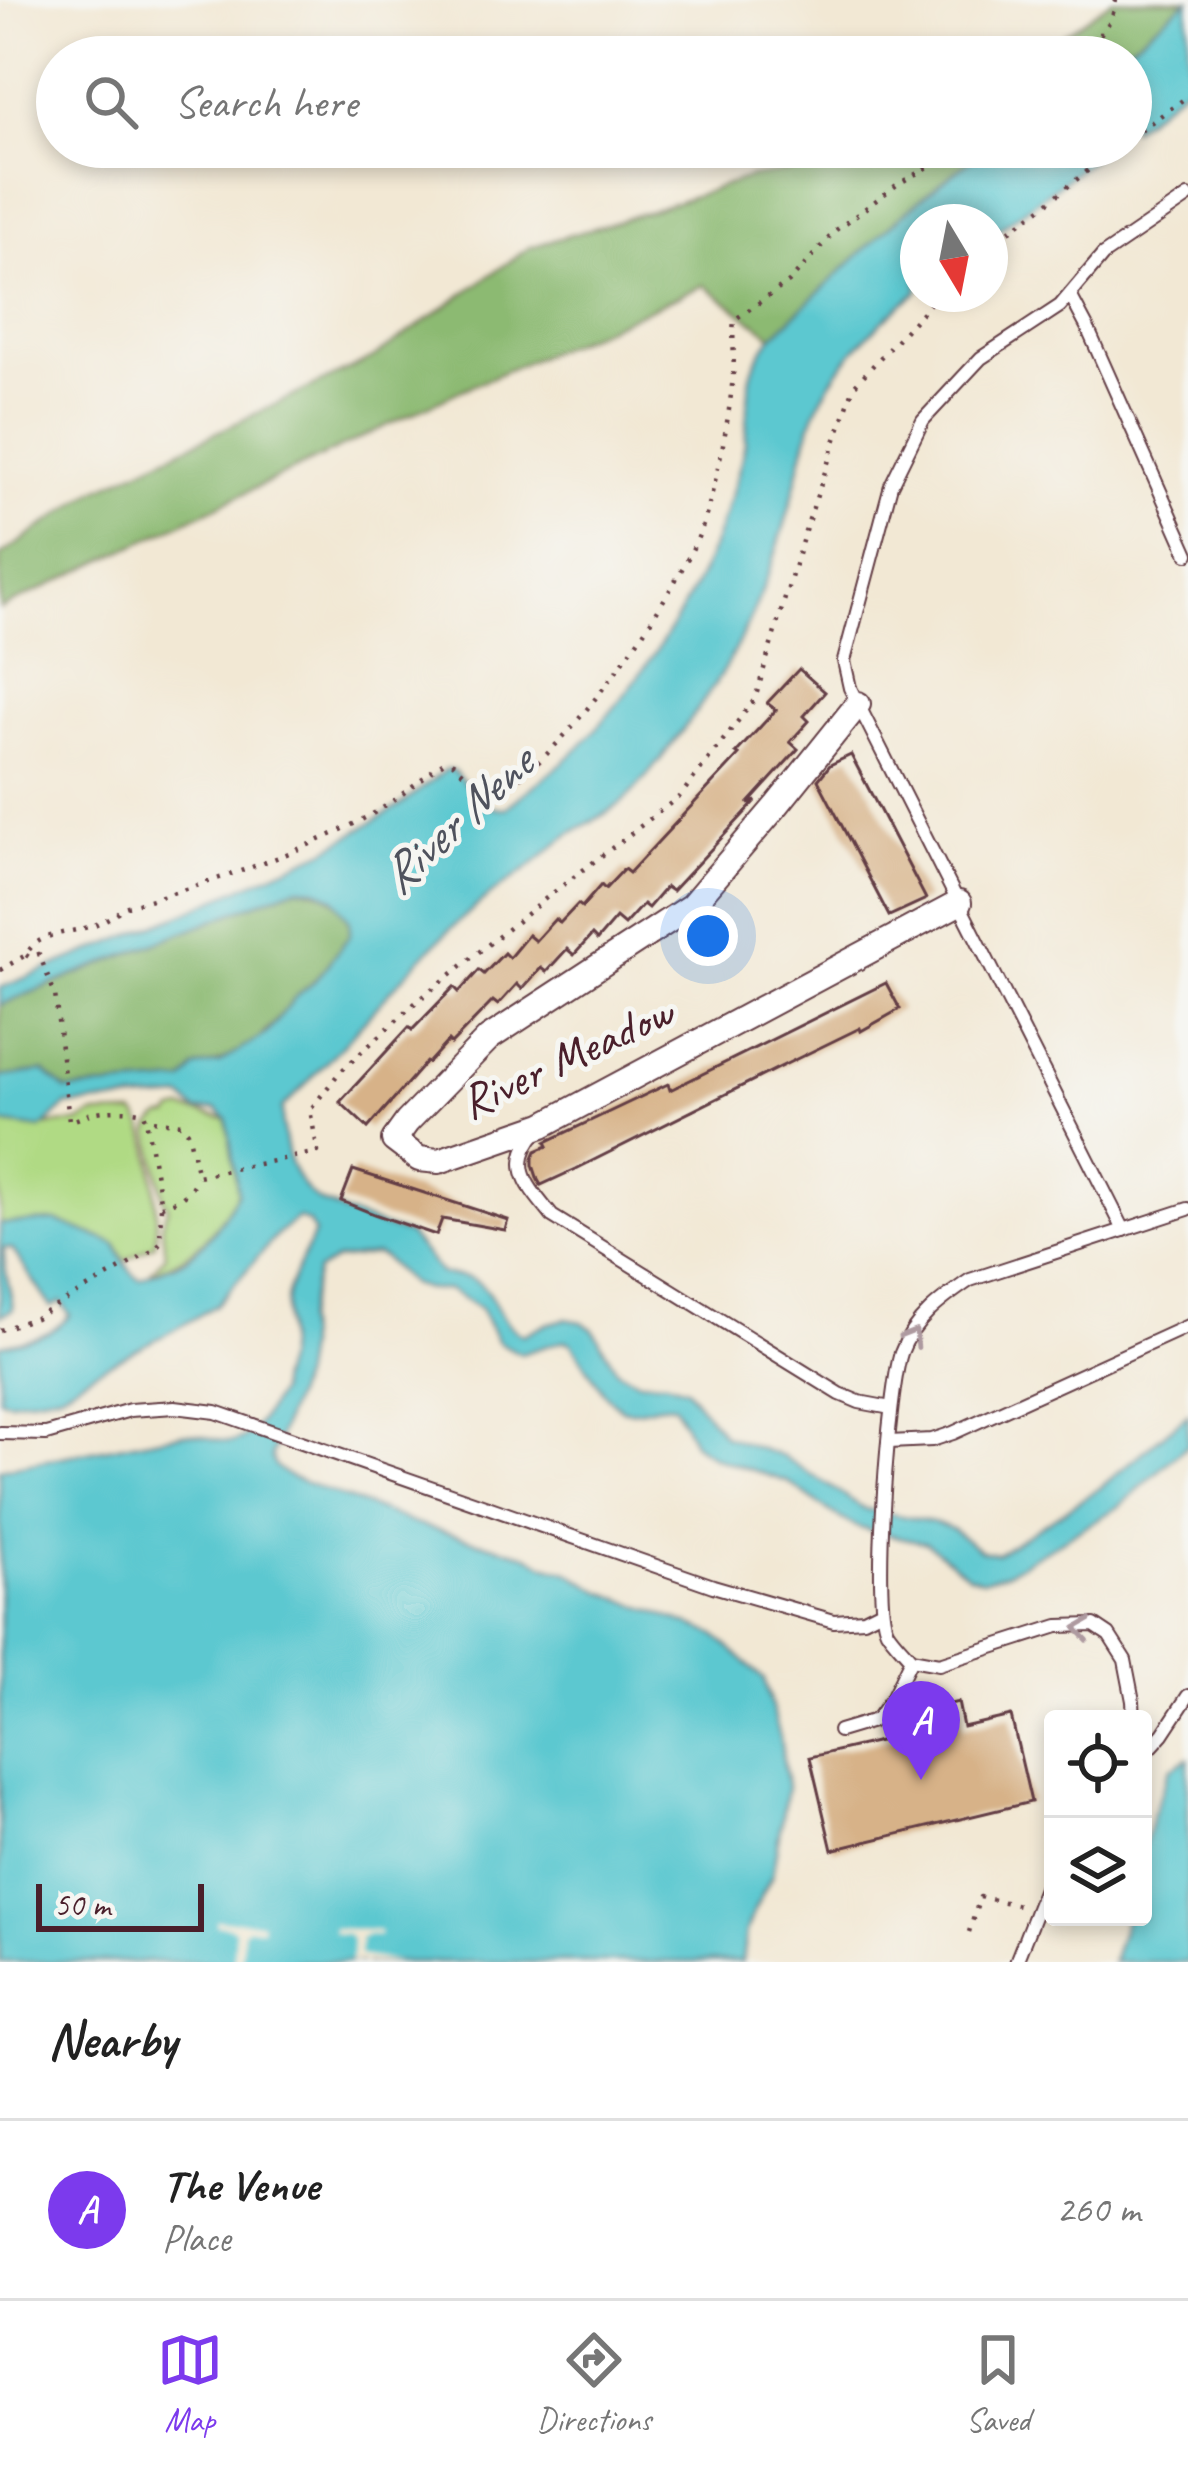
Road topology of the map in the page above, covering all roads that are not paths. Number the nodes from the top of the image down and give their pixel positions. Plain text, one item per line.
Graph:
1 (1188, 197) edge
2 (1070, 295) junction
3 (1188, 554) edge
4 (858, 704) junction
5 (959, 903) junction
6 (543, 1124) junction
7 (1188, 1209) edge
8 (1124, 1229) junction
9 (1188, 1326) edge
10 (891, 1408) junction
11 (0, 1433) edge
12 (889, 1442) junction
13 (882, 1610) junction
14 (911, 1659) junction
15 (1188, 1696) edge
16 (1133, 1710) edge
17 (839, 1731) dead end
18 (1152, 1746) edge
19 (1044, 1888) edge
20 (1016, 1962) edge

1 - 2 lane
2 - 3 lane
2 - 4 lane
4 - 5 lane
4 - 6 street, River Meadow
5 - 6 street, River Meadow
5 - 8 lane
6 - 10 lane
7 - 8 lane
10 -> 8 lane
9 - 12 lane
10 - 12 lane
11 - 13 lane
12 - 13 lane
13 - 14 lane
16 -> 14 lane
14 - 17 lane
15 - 18 lane
19 - 20 lane

